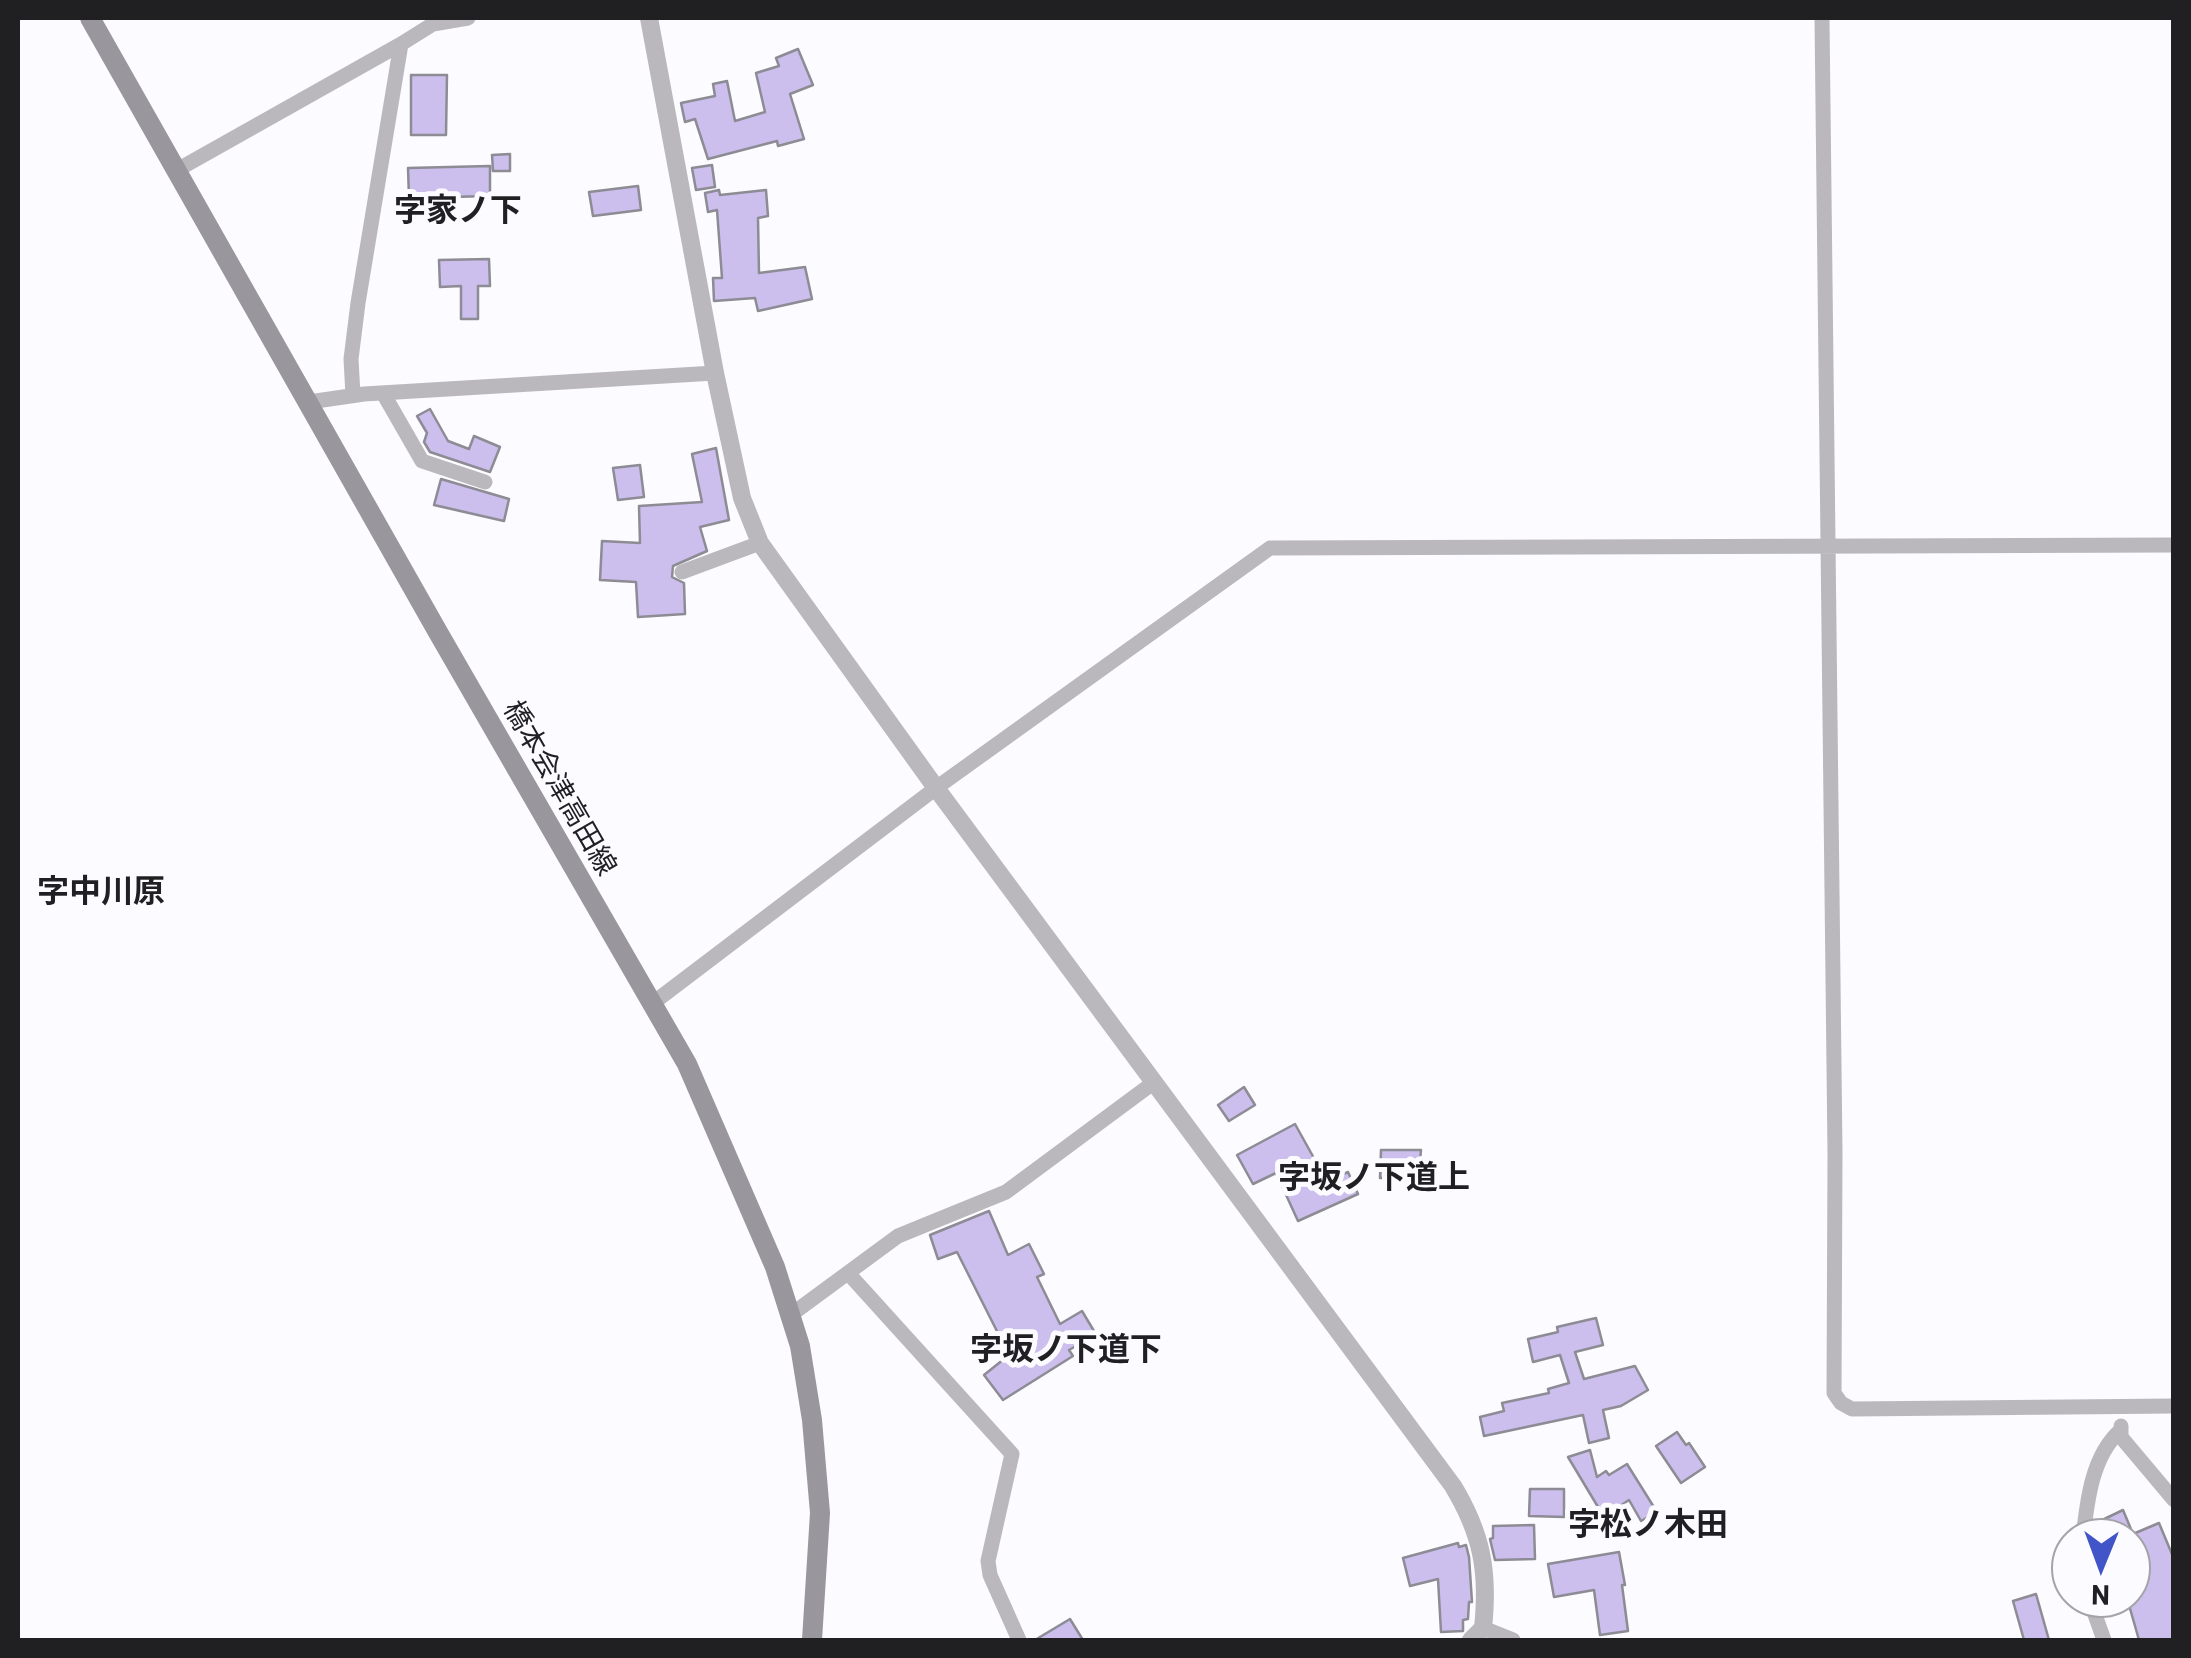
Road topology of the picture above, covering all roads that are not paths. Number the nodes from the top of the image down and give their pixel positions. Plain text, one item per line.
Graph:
1 (90, 18) edge
2 (468, 18) edge
3 (649, 18) edge
4 (1822, 18) edge
5 (402, 44) junction
6 (177, 170) junction
7 (715, 373) junction
8 (383, 393) junction
9 (353, 395) junction
10 (309, 402) junction
11 (485, 482) dead end
12 (760, 543) junction
13 (2174, 545) edge
14 (1826, 547) junction
15 (682, 572) dead end
16 (936, 788) junction
17 (653, 1004) junction
18 (1153, 1082) junction
19 (848, 1273) junction
20 (792, 1314) junction
21 (2174, 1406) edge
22 (2122, 1407) junction
23 (2121, 1430) junction
24 (2174, 1500) edge
25 (2087, 1518) edge
26 (1477, 1634) edge
27 (812, 1640) edge
28 (1019, 1640) edge
29 (1512, 1640) edge

1 - 6 main road, 橋本会津高田線
2 - 5 street
3 - 7 street
4 - 14 street
5 - 6 street
5 - 9 street
6 - 10 main road, 橋本会津高田線
7 - 8 street
7 - 12 street
8 - 9 street
8 - 11 street
9 - 10 street
10 - 17 main road, 橋本会津高田線
12 - 15 street
12 - 16 street
13 - 14 street
14 - 16 street
14 - 22 street
16 - 17 street
16 - 18 street
17 - 20 main road, 橋本会津高田線
18 - 19 street
18 - 26 street
19 - 20 street
19 - 28 street
20 - 27 main road, 橋本会津高田線
21 - 22 street
22 - 23 street
23 - 24 street
23 - 25 street
26 - 29 street

